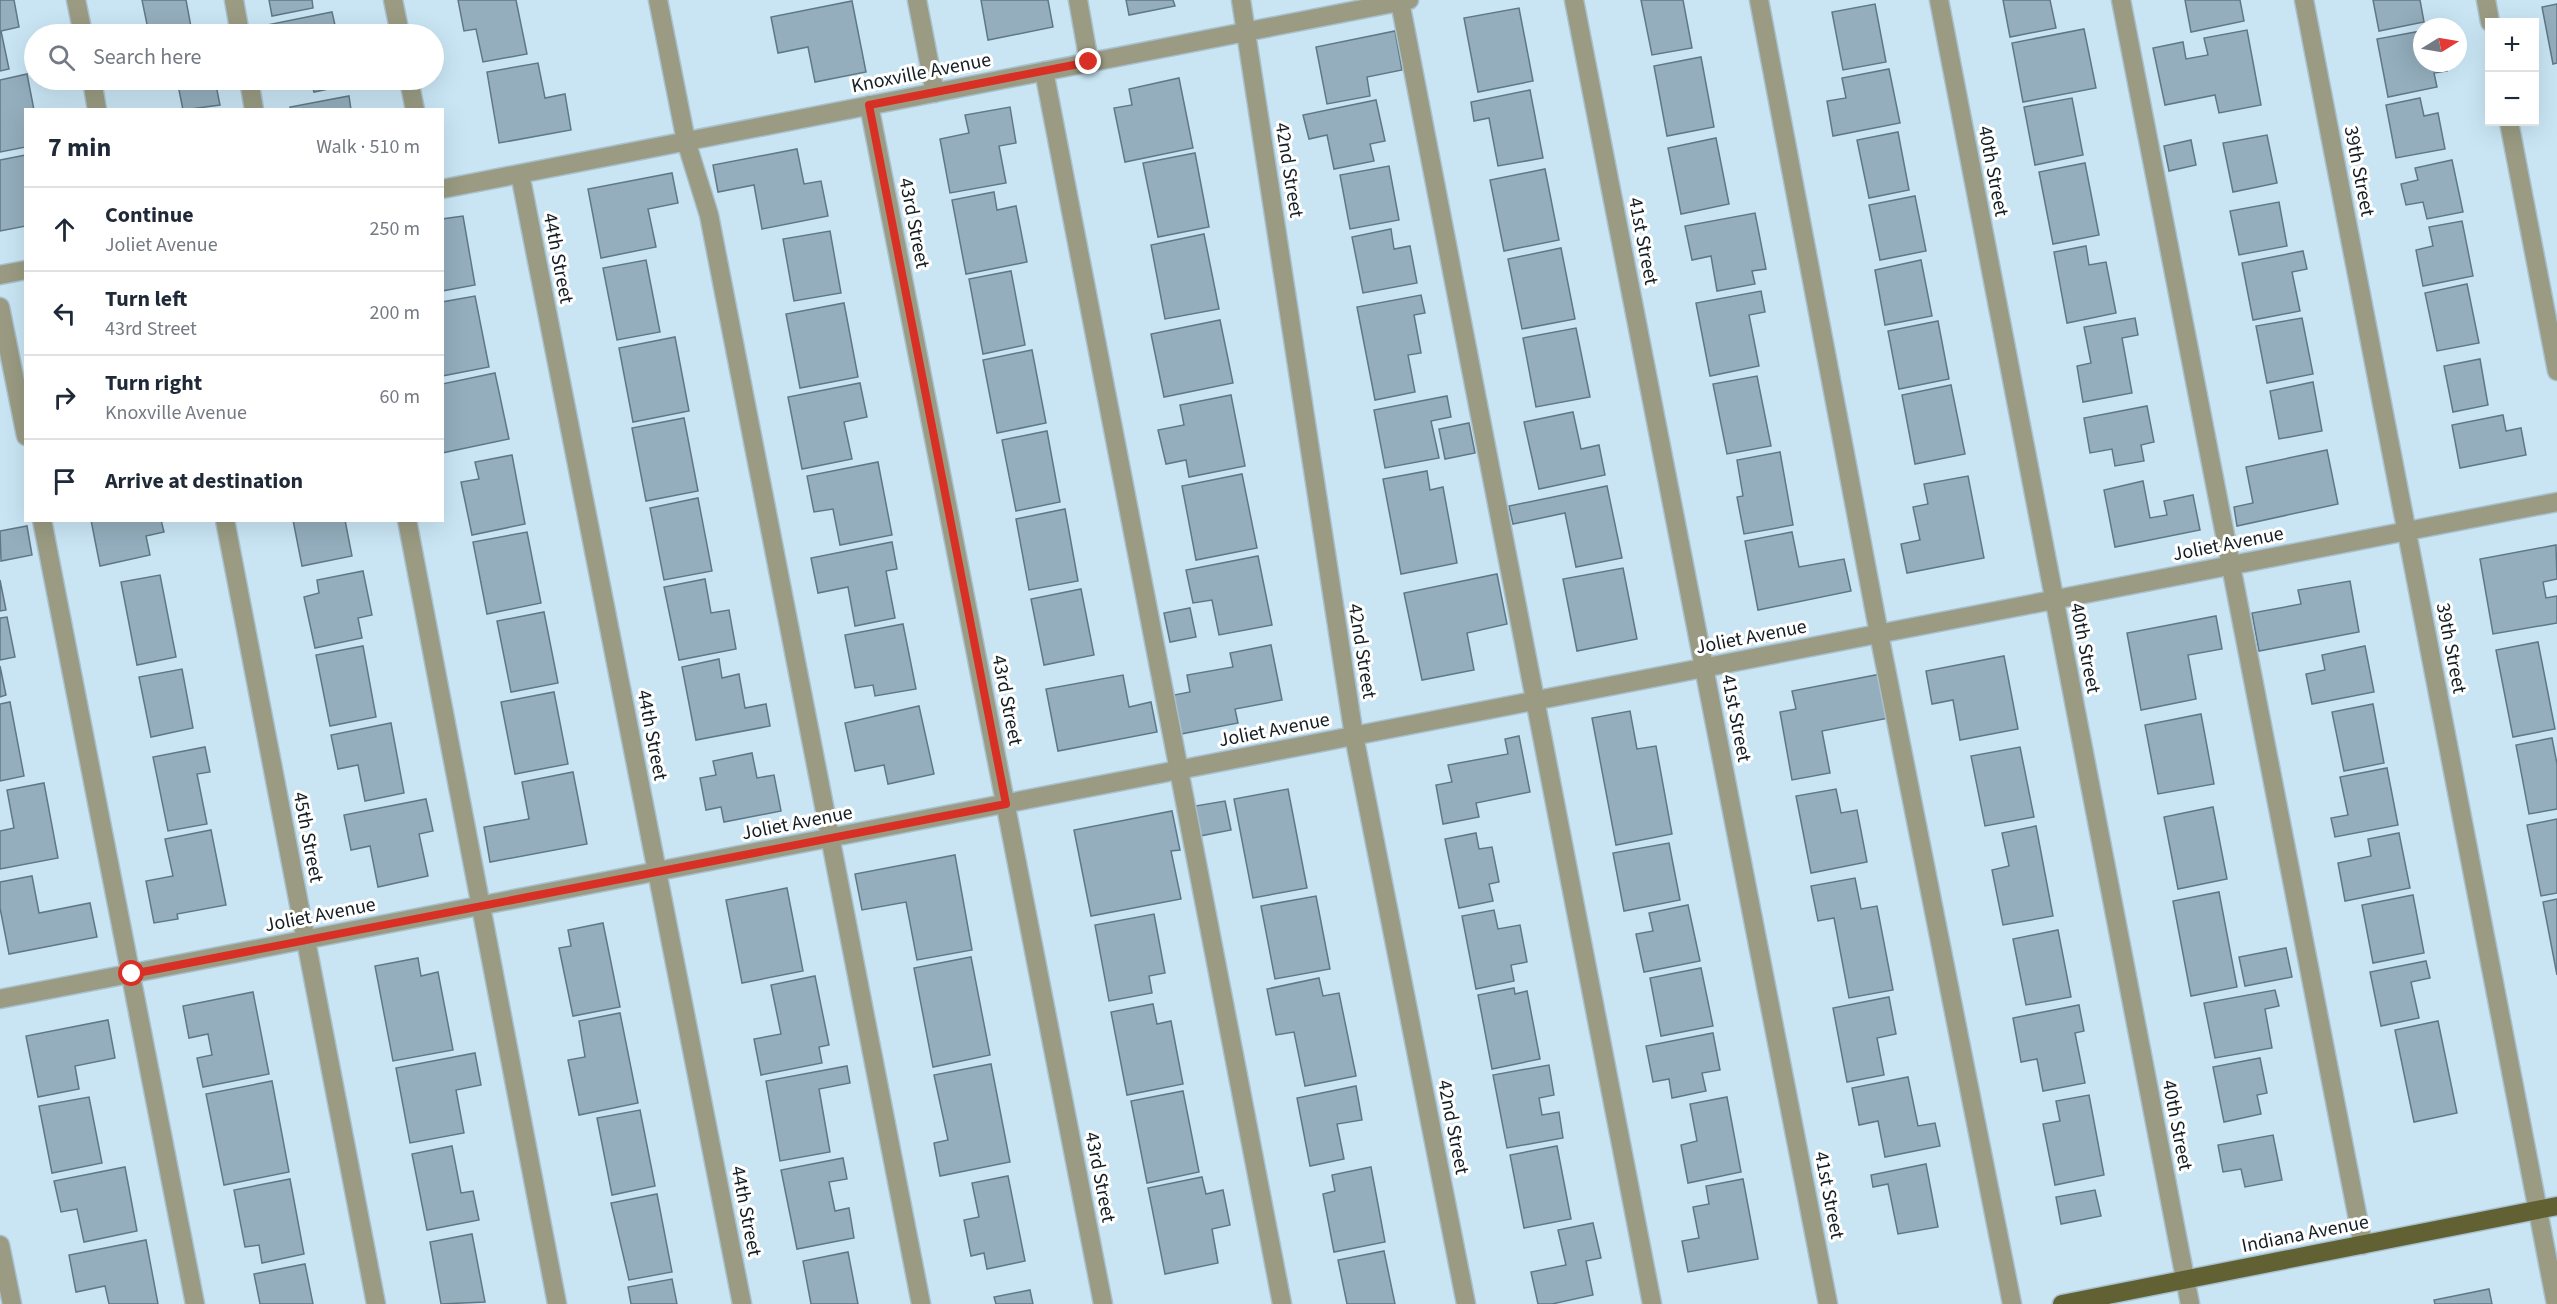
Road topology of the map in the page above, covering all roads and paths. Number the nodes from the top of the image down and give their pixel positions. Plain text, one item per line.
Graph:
1 (76, 0) edge
2 (234, 0) edge
3 (393, 0) edge
4 (658, 0) edge
5 (917, 0) edge
6 (1078, 0) edge
7 (1241, 0) edge
8 (1574, 0) edge
9 (1759, 0) edge
10 (1938, 0) edge
11 (2121, 0) edge
12 (2304, 0) edge
13 (2486, 0) edge
14 (1405, 1) edge
15 (2489, 18) edge
16 (81, 24) edge
17 (238, 24) edge
18 (398, 24) edge
19 (1246, 32) junction
20 (1089, 62) junction
21 (1044, 71) junction
22 (94, 90) edge
23 (251, 90) edge
24 (411, 90) edge
25 (935, 93) junction
26 (869, 105) junction
27 (97, 108) edge
28 (254, 108) edge
29 (415, 108) edge
30 (2510, 126) edge
31 (686, 141) junction
32 (519, 174) junction
33 (444, 189) edge
34 (24, 270) edge
35 (0, 275) edge
36 (0, 307) edge
37 (2557, 371) edge
38 (24, 426) edge
39 (2557, 502) edge
40 (42, 522) edge
41 (225, 522) edge
42 (407, 522) edge
43 (2407, 532) junction
44 (2232, 566) junction
45 (2054, 600) junction
46 (1879, 634) junction
47 (1704, 668) junction
48 (1534, 701) junction
49 (1354, 736) junction
50 (1181, 770) junction
51 (1006, 804) junction
52 (829, 838) junction
53 (657, 872) junction
54 (482, 906) junction
55 (306, 940) junction
56 (132, 974) junction
57 (0, 999) edge
58 (2557, 1206) edge
59 (2538, 1210) junction
60 (0, 1245) edge
61 (2362, 1245) junction
62 (2186, 1280) junction
63 (12, 1304) edge
64 (195, 1304) edge
65 (376, 1304) edge
66 (557, 1304) edge
67 (742, 1304) edge
68 (921, 1304) edge
69 (1103, 1304) edge
70 (1282, 1304) edge
71 (1466, 1304) edge
72 (1652, 1304) edge
73 (1828, 1304) edge
74 (2012, 1304) edge
75 (2062, 1304) edge
76 (2190, 1304) edge
77 (2556, 1304) edge

1 - 16 street
2 - 17 street
3 - 18 street
4 - 31 street
5 - 25 street
6 - 20 street
7 - 19 street, 42nd Street
8 - 47 street, 41st Street
9 - 46 street
10 - 45 street, 40th Street
11 - 44 street
12 - 43 street, 39th Street
13 - 15 street
14 - 19 street, Knoxville Avenue
14 - 48 street
19 - 20 street, Knoxville Avenue
19 - 49 street, 42nd Street
20 - 21 street, Knoxville Avenue
21 - 25 street, Knoxville Avenue
21 - 50 street
22 - 27 street
23 - 28 street
24 - 29 street
25 - 26 street, Knoxville Avenue
26 - 31 street, Knoxville Avenue
26 - 51 street, 43rd Street
30 - 37 street
31 - 32 street, Knoxville Avenue
31 - 52 street
32 - 33 street, Knoxville Avenue
32 - 53 street, 44th Street
34 - 35 street
36 - 38 street
39 - 43 street, Joliet Avenue
40 - 56 street
41 - 55 street, 45th Street
42 - 54 street
43 - 44 street, Joliet Avenue
43 - 59 street, 39th Street
44 - 45 street, Joliet Avenue
44 - 61 street
45 - 46 street, Joliet Avenue
45 - 62 street, 40th Street
46 - 47 street, Joliet Avenue
46 - 74 street
47 - 48 street, Joliet Avenue
47 - 73 street, 41st Street
48 - 49 street, Joliet Avenue
48 - 72 street
49 - 50 street, Joliet Avenue
49 - 71 street, 42nd Street
50 - 51 street, Joliet Avenue
50 - 70 street
51 - 52 street, Joliet Avenue
51 - 69 street, 43rd Street
52 - 53 street, Joliet Avenue
52 - 68 street
53 - 54 street, Joliet Avenue
53 - 67 street, 44th Street
54 - 55 street, Joliet Avenue
54 - 66 street
55 - 56 street, Joliet Avenue
55 - 65 street, 45th Street
56 - 57 street, Joliet Avenue
56 - 64 street
58 - 59 main road, Indiana Avenue
59 - 61 main road, Indiana Avenue
59 - 77 street, 39th Street
60 - 63 street
61 - 62 main road, Indiana Avenue
62 - 75 main road, Indiana Avenue
62 - 76 street, 40th Street

